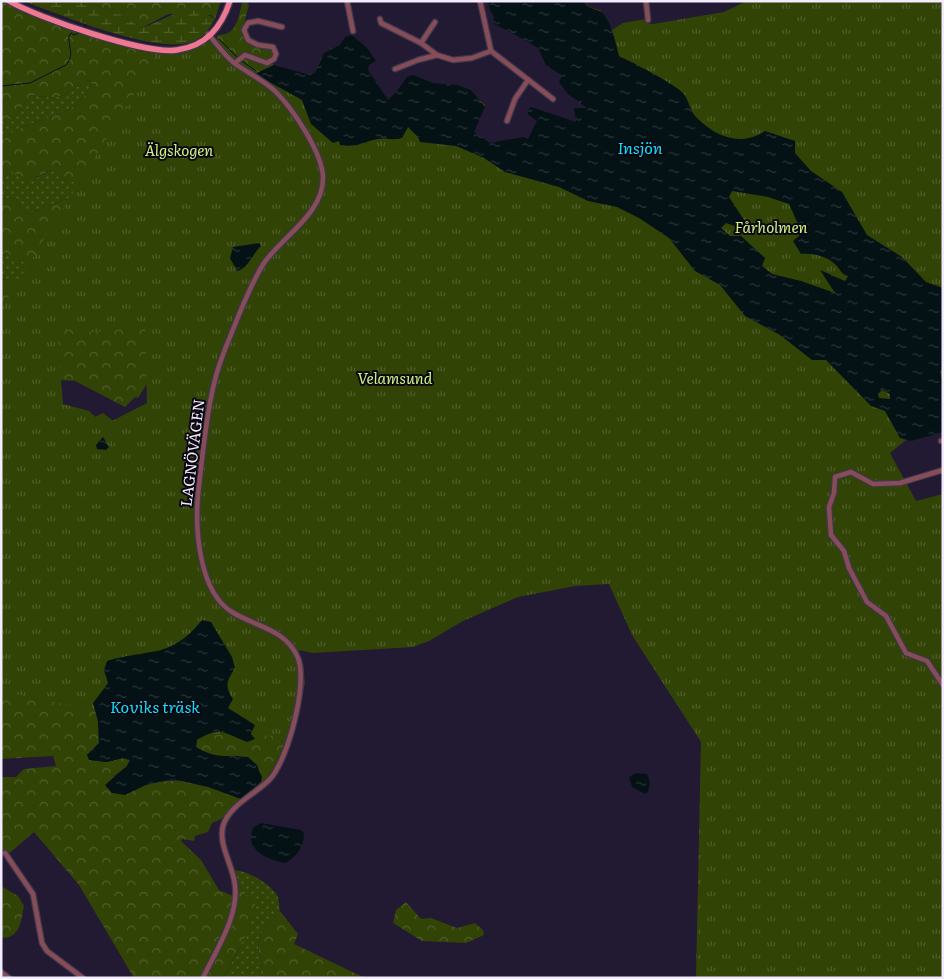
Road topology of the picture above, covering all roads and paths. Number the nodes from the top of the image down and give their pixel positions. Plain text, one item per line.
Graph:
1 (9, 1) edge
2 (225, 1) edge
3 (230, 1) edge
4 (347, 1) edge
5 (480, 1) edge
6 (646, 1) edge
7 (380, 20) dead end
8 (648, 20) dead end
9 (435, 22) dead end
10 (282, 27) dead end
11 (353, 31) dead end
12 (209, 35) junction
13 (421, 42) junction
14 (490, 51) junction
15 (437, 55) junction
16 (238, 60) junction
17 (395, 69) dead end
18 (528, 80) junction
19 (553, 99) dead end
20 (507, 121) dead end
21 (943, 470) edge
22 (943, 685) edge
23 (5, 853) dead end
24 (1, 972) edge
25 (9, 978) edge
26 (83, 978) edge
27 (203, 978) edge

1 - 12 main road
2 - 12 main road
3 - 12 main road
4 - 11 street
5 - 14 street
6 - 8 street
7 - 13 street
9 - 13 street
10 - 16 street
12 - 16 street, LAGNÖVÄGEN
13 - 15 street
14 - 15 street
14 - 18 street
15 - 17 street
16 - 27 street, LAGNÖVÄGEN
18 - 19 street
18 - 20 street
21 - 22 street
23 - 26 street
24 - 25 street

